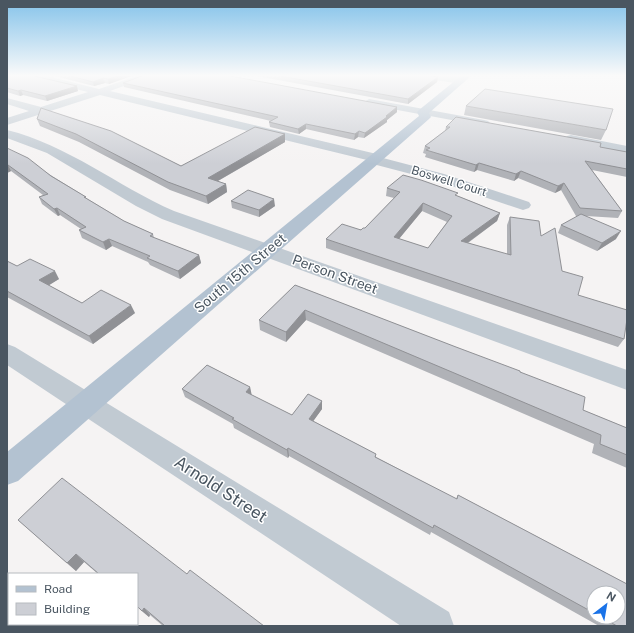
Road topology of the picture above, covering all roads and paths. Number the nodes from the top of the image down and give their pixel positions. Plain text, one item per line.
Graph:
1 (19, 105) edge
2 (60, 105) edge
3 (151, 105) edge
4 (382, 105) edge
5 (432, 105) edge
6 (40, 111) junction
7 (423, 112) junction
8 (7, 122) edge
9 (497, 126) edge
10 (7, 134) edge
11 (556, 137) edge
12 (627, 150) edge
13 (375, 159) junction
14 (524, 205) dead end
15 (268, 250) junction
16 (7, 353) edge
17 (627, 380) edge
18 (87, 404) junction
19 (7, 471) edge
20 (435, 626) edge

1 - 6 street
2 - 6 street
3 - 13 street, Boswell Court
4 - 7 street
5 - 7 main road, South 15th Street
6 - 8 street
7 - 9 street
7 - 13 main road, South 15th Street
10 - 15 street, Person Street
11 - 12 street
13 - 14 street, Boswell Court
13 - 15 main road, South 15th Street
15 - 17 street, Person Street
15 - 18 main road, South 15th Street
16 - 18 street, Arnold Street
18 - 19 main road, South 15th Street
18 - 20 street, Arnold Street

